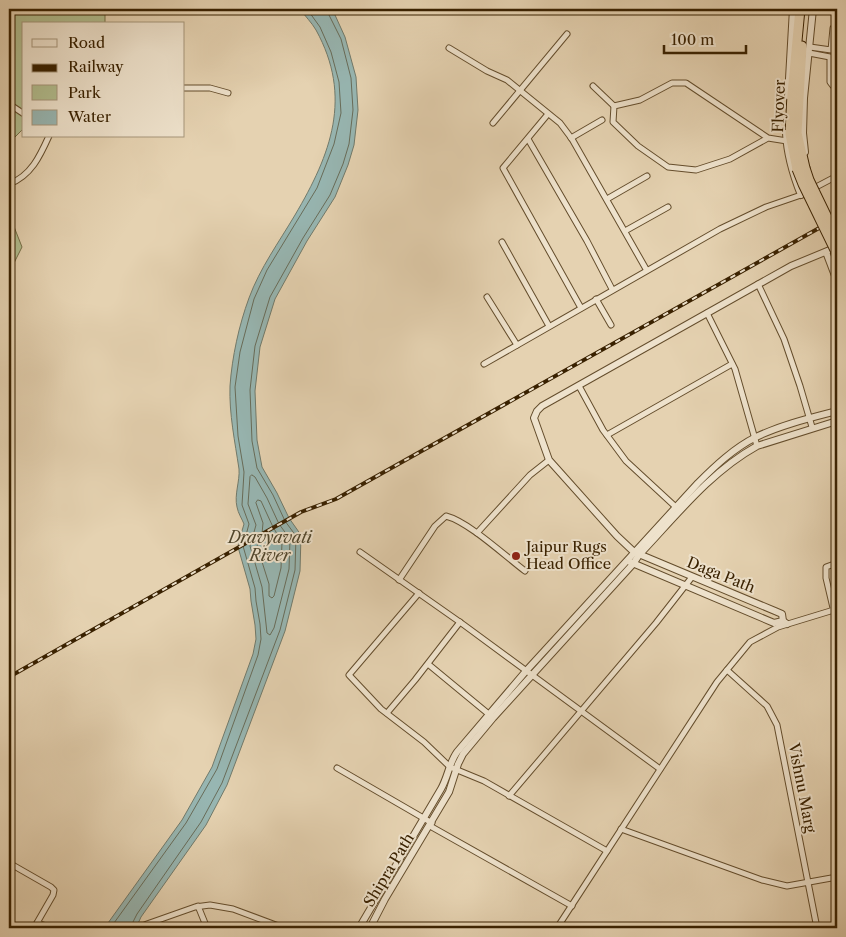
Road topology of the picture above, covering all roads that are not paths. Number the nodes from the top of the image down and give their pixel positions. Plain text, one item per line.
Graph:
1 (793, 9) edge
2 (800, 9) edge
3 (805, 9) edge
4 (813, 9) edge
5 (837, 24) edge
6 (567, 34) dead end
7 (450, 48) dead end
8 (809, 50) junction
9 (593, 86) dead end
10 (837, 87) edge
11 (185, 88) edge
12 (520, 91) junction
13 (228, 93) dead end
14 (9, 104) edge
15 (614, 106) junction
16 (22, 113) edge
17 (548, 114) junction
18 (602, 120) dead end
19 (493, 123) dead end
20 (48, 138) edge
21 (572, 138) junction
22 (768, 138) junction
23 (528, 139) junction
24 (787, 141) junction
25 (809, 168) junction
26 (793, 175) junction
27 (647, 176) dead end
28 (837, 176) edge
29 (9, 184) edge
30 (816, 187) junction
31 (801, 194) junction
32 (607, 199) junction
33 (668, 207) dead end
34 (625, 231) junction
35 (837, 238) edge
36 (502, 242) dead end
37 (837, 247) edge
38 (826, 252) junction
39 (837, 254) edge
40 (646, 270) junction
41 (837, 281) edge
42 (758, 284) junction
43 (612, 289) junction
44 (487, 296) dead end
45 (596, 299) junction
46 (581, 308) junction
47 (707, 313) junction
48 (611, 325) dead end
49 (549, 326) junction
50 (516, 345) junction
51 (484, 364) dead end
52 (732, 364) junction
53 (579, 386) junction
54 (837, 410) edge
55 (808, 418) junction
56 (837, 421) edge
57 (812, 428) junction
58 (607, 435) junction
59 (755, 438) junction
60 (757, 446) junction
61 (549, 460) junction
62 (678, 509) junction
63 (477, 534) junction
64 (360, 552) dead end
65 (636, 554) junction
66 (630, 562) junction
67 (837, 563) edge
68 (525, 571) dead end
69 (692, 577) junction
70 (399, 580) junction
71 (685, 586) junction
72 (419, 593) junction
73 (836, 610) edge
74 (460, 622) junction
75 (785, 622) junction
76 (837, 625) edge
77 (428, 664) junction
78 (727, 670) junction
79 (528, 674) junction
80 (581, 712) junction
81 (386, 713) junction
82 (491, 716) junction
83 (337, 768) dead end
84 (453, 769) junction
85 (660, 769) junction
86 (509, 796) junction
87 (424, 817) junction
88 (431, 824) junction
89 (621, 830) junction
90 (607, 851) junction
91 (9, 863) edge
92 (837, 876) edge
93 (808, 883) junction
94 (198, 906) junction
95 (572, 906) junction
96 (36, 926) edge
97 (53, 928) edge
98 (104, 928) edge
99 (207, 928) edge
100 (284, 928) edge
101 (359, 928) edge
102 (370, 928) edge
103 (557, 928) edge
104 (817, 928) edge

1 - 24 street
2 - 39 highway, Flyover, bridge
3 - 35 highway, Flyover, bridge
4 - 8 street
5 - 8 street
6 - 12 street
7 - 12 street
8 - 10 street
8 - 25 street
9 - 15 street
11 - 13 street
12 - 17 street
12 - 19 street
14 - 16 street
15 - 22 street
15 - 22 street
17 - 21 street
17 - 23 street
18 - 21 street
20 - 29 street
21 - 32 street
22 - 24 street
23 - 43 street
23 - 46 street
24 - 26 street
25 - 26 street
25 - 30 street
26 - 31 street
27 - 32 street
28 - 30 street
30 - 31 street
31 - 40 street
32 - 34 street
33 - 34 street
34 - 40 street
36 - 49 street
37 - 38 street
38 - 41 street
38 - 42 street
40 - 43 street
42 - 47 street
42 - 55 street
43 - 45 street
44 - 50 street
45 - 46 street
45 - 48 street
46 - 49 street
47 - 52 street
47 - 53 street
49 - 50 street
50 - 51 street
52 - 58 street
52 - 59 street
53 - 58 street
53 - 61 street
54 - 55 street
55 - 57 street
55 - 59 street
56 - 57 street
57 - 60 street
58 - 62 street
59 - 60 street
59 - 62 street
60 - 62 street
61 - 63 street
61 - 65 street
62 - 65 street
63 - 68 street
63 - 70 street
64 - 70 street
65 - 66 street
65 - 69 street, Daga Path
66 - 71 street
66 - 79 street
67 - 73 street
69 - 71 street
69 - 75 street, Daga Path
70 - 72 street
71 - 75 street
71 - 80 street
72 - 74 street
72 - 81 street
73 - 75 street
73 - 76 street
74 - 77 street
74 - 79 street
75 - 78 street
77 - 81 street
77 - 82 street
78 - 85 street
78 - 93 street, Vishnu Marg
79 - 80 street
79 - 82 street
80 - 85 street
80 - 86 street
81 - 84 street
82 - 84 street
83 - 87 street
84 - 86 street
84 - 87 street
84 - 88 street, Shipra Path
85 - 89 street
86 - 90 street
87 - 88 street
87 - 101 street
88 - 95 street
88 - 102 street, Shipra Path
89 - 90 street
89 - 93 street
90 - 95 street
91 - 96 street
92 - 93 street
93 - 104 street, Vishnu Marg
94 - 98 street
94 - 99 street
94 - 100 street
95 - 103 street
96 - 97 street

